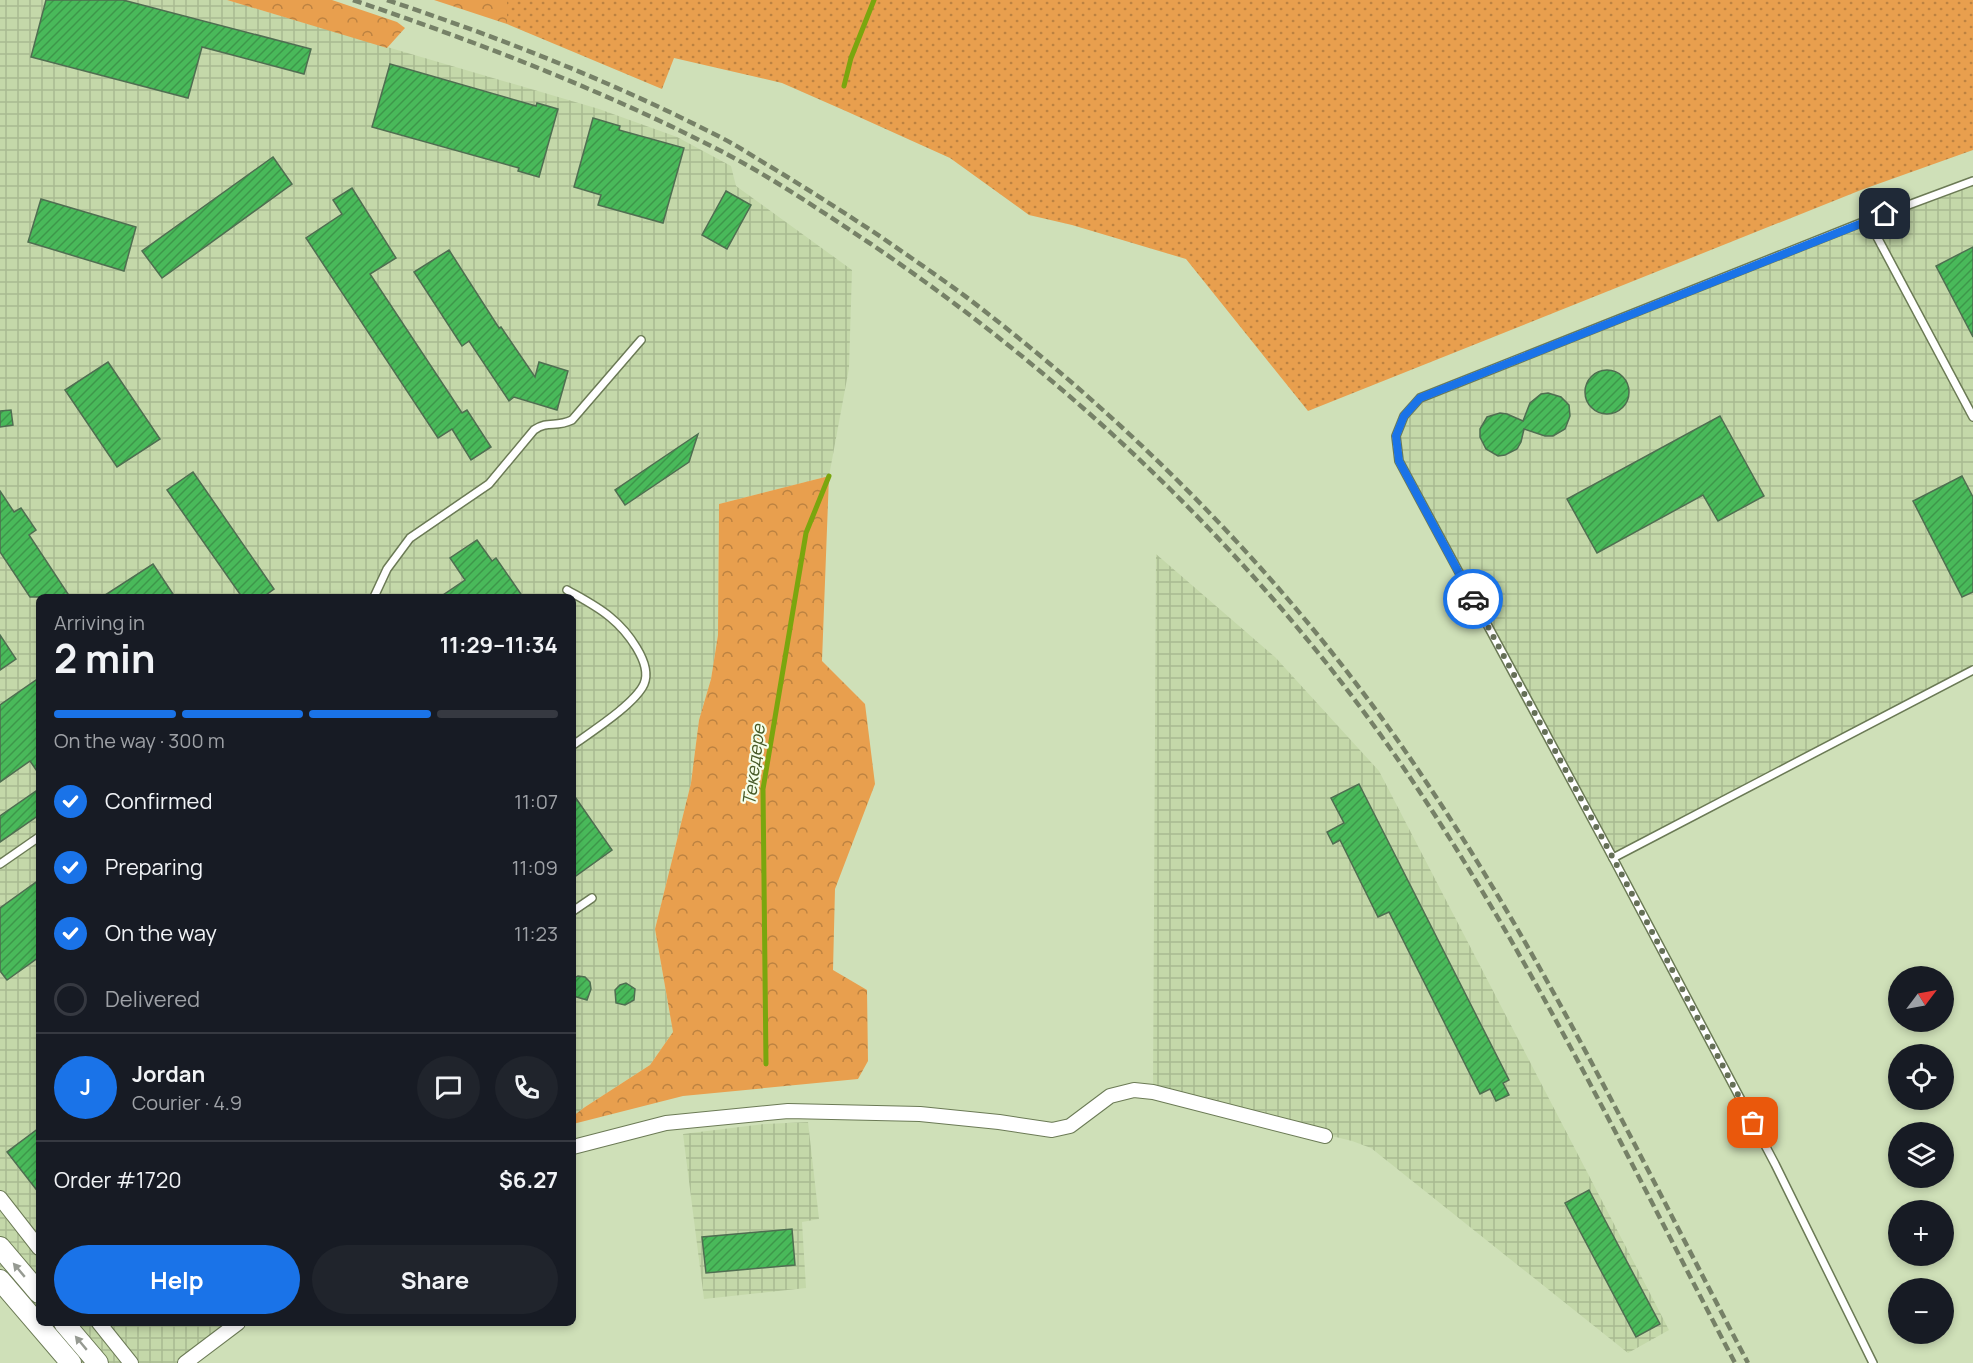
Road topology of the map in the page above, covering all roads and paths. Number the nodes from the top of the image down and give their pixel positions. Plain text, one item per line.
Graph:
1 (1973, 181) edge
2 (1868, 220) junction
3 (640, 340) dead end
4 (1973, 417) edge
5 (567, 590) dead end
6 (375, 594) edge
7 (573, 594) edge
8 (576, 596) edge
9 (1973, 670) edge
10 (576, 743) edge
11 (36, 839) edge
12 (1613, 858) junction
13 (0, 864) edge
14 (592, 898) dead end
15 (576, 909) edge
16 (1325, 1136) dead end
17 (576, 1146) edge
18 (0, 1198) edge
19 (36, 1244) edge
20 (0, 1247) edge
21 (0, 1280) edge
22 (36, 1289) edge
23 (36, 1322) edge
24 (39, 1326) edge
25 (67, 1326) edge
26 (101, 1326) edge
27 (234, 1326) edge
28 (71, 1363) edge
29 (98, 1363) edge
30 (131, 1363) edge
31 (185, 1363) edge
32 (1873, 1363) edge

1 - 2 lane
2 - 4 lane
2 - 12 lane
3 - 6 lane
5 - 7 lane
8 - 10 lane
9 - 12 lane
11 - 13 lane
12 - 32 lane
14 - 15 lane
16 - 17 street
18 - 19 street
22 -> 20 main road
21 - 23 main road
24 - 28 main road
29 -> 25 main road
26 - 30 street
27 - 31 street

